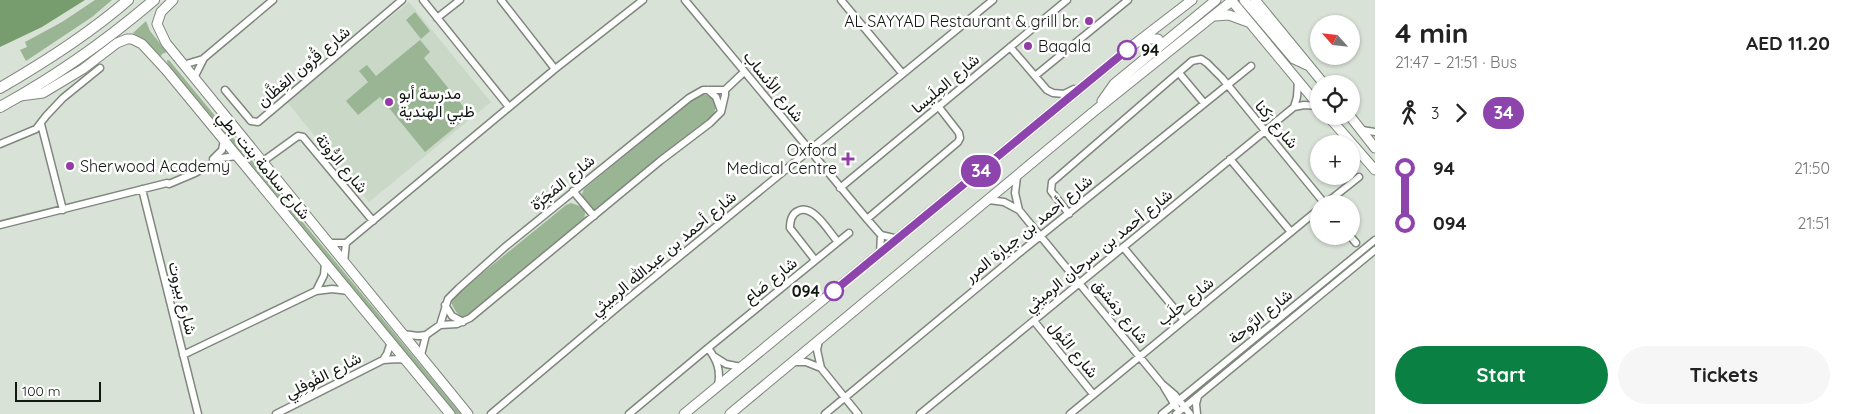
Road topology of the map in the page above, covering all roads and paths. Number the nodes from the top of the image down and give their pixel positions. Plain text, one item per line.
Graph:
1 (128, 0) edge
2 (154, 0) edge
3 (173, 0) edge
4 (273, 0) edge
5 (402, 0) edge
6 (423, 0) edge
7 (460, 0) edge
8 (500, 0) edge
9 (643, 0) edge
10 (685, 0) edge
11 (841, 0) edge
12 (992, 0) edge
13 (1068, 0) edge
14 (1128, 0) edge
15 (1191, 0) edge
16 (1216, 0) edge
17 (1232, 0) edge
18 (1244, 0) edge
19 (1255, 0) edge
20 (1263, 0) edge
21 (1266, 13) junction
22 (1213, 17) junction
23 (437, 18) junction
24 (1250, 22) junction
25 (1132, 46) junction
26 (1160, 46) junction
27 (1010, 47) junction
28 (176, 56) junction
29 (204, 58) junction
30 (182, 65) junction
31 (1251, 66) dead end
32 (1309, 66) junction
33 (1106, 67) junction
34 (100, 68) dead end
35 (555, 69) junction
36 (166, 70) junction
37 (744, 72) junction
38 (902, 73) junction
39 (1179, 73) junction
40 (1316, 75) edge
41 (1035, 76) junction
42 (194, 78) junction
43 (1298, 81) junction
44 (1227, 84) junction
45 (0, 88) edge
46 (225, 90) dead end
47 (708, 90) junction
48 (725, 90) junction
49 (1310, 95) edge
50 (20, 96) junction
51 (1204, 103) junction
52 (1310, 105) edge
53 (938, 106) junction
54 (0, 107) edge
55 (509, 107) junction
56 (1294, 107) junction
57 (721, 112) junction
58 (1092, 113) junction
59 (41, 124) junction
60 (1336, 125) edge
61 (1357, 125) edge
62 (1359, 128) junction
63 (1265, 130) junction
64 (1375, 132) edge
65 (224, 141) junction
66 (0, 144) edge
67 (1375, 148) edge
68 (809, 150) junction
69 (237, 156) junction
70 (1230, 159) junction
71 (262, 162) junction
72 (1375, 170) edge
73 (1017, 177) junction
74 (167, 183) junction
75 (1349, 185) edge
76 (840, 188) junction
77 (142, 190) junction
78 (573, 191) junction
79 (1318, 195) edge
80 (1336, 195) edge
81 (989, 200) junction
82 (63, 210) junction
83 (1019, 210) junction
84 (1069, 214) junction
85 (594, 216) junction
86 (1310, 216) edge
87 (867, 219) junction
88 (373, 221) junction
89 (0, 226) edge
90 (1291, 232) junction
91 (849, 233) dead end
92 (882, 235) junction
93 (1042, 236) junction
94 (898, 238) junction
95 (1375, 240) edge
96 (838, 242) junction
97 (328, 243) junction
98 (346, 243) junction
99 (1123, 247) junction
100 (1375, 250) edge
101 (880, 253) junction
102 (815, 260) junction
103 (325, 263) junction
104 (344, 263) junction
105 (1080, 283) junction
106 (316, 291) junction
107 (349, 291) junction
108 (446, 305) junction
109 (1184, 320) junction
110 (1034, 321) junction
111 (463, 322) junction
112 (440, 325) junction
113 (403, 334) junction
114 (426, 335) junction
115 (820, 339) junction
116 (391, 342) junction
117 (708, 348) junction
118 (184, 355) junction
119 (420, 355) junction
120 (1140, 356) junction
121 (715, 357) junction
122 (383, 360) junction
123 (406, 360) junction
124 (790, 364) junction
125 (741, 367) junction
126 (821, 368) junction
127 (718, 385) junction
128 (1093, 394) junction
129 (1198, 396) junction
130 (845, 398) junction
131 (1177, 402) junction
132 (1180, 411) edge
133 (928, 412) edge
134 (449, 413) edge
135 (198, 414) edge
136 (276, 414) edge
137 (468, 414) edge
138 (491, 414) edge
139 (629, 414) edge
140 (684, 414) edge
141 (730, 414) edge
142 (825, 414) edge
143 (858, 414) edge
144 (920, 414) edge
145 (1070, 414) edge
146 (1162, 414) edge
147 (1190, 414) edge
148 (1197, 414) edge

1 - 45 highway
2 - 50 highway
3 - 28 main road, شارع سلامة بنت بطي
4 - 29 street
5 - 46 street, شارع قُرُون الغِظَّان
6 - 23 street
7 - 23 street
8 - 35 street
9 - 35 street
10 - 37 street, شارع الأنساب
11 - 38 street
12 - 38 street, شارع أحمد بن عبدالله الرميثي
13 - 27 street, شارع المِلَيسا
14 - 41 street
15 - 25 main road
16 - 26 main road
17 - 22 main road
17 - 24 main road
18 - 32 main road
19 - 21 main road
20 - 21 main road
21 - 32 main road
22 - 24 main road
22 - 58 main road
23 - 55 street
24 - 43 main road
25 - 26 main road
25 - 33 main road
26 - 58 main road
27 - 41 street
27 - 53 street, شارع المِلَيسا
28 - 30 main road, شارع سلامة بنت بطي
28 - 36 main road
29 - 30 street
29 - 42 street
30 - 42 main road, شارع سلامة بنت بطي
31 - 44 street, شارع أحمد بن جبارة المرر
32 - 40 main road
33 - 41 street
33 - 94 main road
34 - 59 street
35 - 55 street
36 - 50 main road, شارع سلامة بنت بطي
36 - 65 main road, شارع سلامة بنت بطي
37 - 48 street
37 - 68 street, شارع الأنساب
38 - 68 street, شارع أحمد بن عبدالله الرميثي
39 - 44 street, شارع رَكنا
39 - 51 street
39 - 84 street
42 - 71 main road, شارع سلامة بنت بطي
43 - 49 main road
43 - 56 street
44 - 51 street, شارع أحمد بن جبارة المرر
44 - 63 street, شارع رَكنا
47 - 48 street, شارع المَجَرَّة
47 - 57 street
47 - 78 street, شارع المَجَرَّة
48 - 57 street
50 - 54 highway
51 - 84 street, شارع أحمد بن جبارة المرر
52 - 56 street
53 - 76 street, شارع المِلَيسا
53 - 87 street
55 - 88 street
56 - 63 street, شارع أحمد بن سرحان الرميثي
57 - 85 street
58 - 73 main road
59 - 66 street
59 - 82 street
60 - 72 main road
61 - 62 main road
62 - 64 street
62 - 67 main road
63 - 70 street, شارع أحمد بن سرحان الرميثي
63 - 79 street, شارع رَكنا
65 - 69 main road, شارع سلامة بنت بطي
65 - 74 street
68 - 76 street, شارع الأنساب
68 - 138 street, شارع أحمد بن عبدالله الرميثي
69 - 74 street
69 - 103 main road, شارع سلامة بنت بطي
70 - 90 street
70 - 99 street, شارع أحمد بن سرحان الرميثي
71 - 88 street, شارع الرُّوتة
71 - 97 main road, شارع سلامة بنت بطي
73 - 81 main road
73 - 83 street
74 - 77 street
75 - 80 street
76 - 87 street, شارع الأنساب
77 - 82 street
77 - 118 street, شارع بيروت
78 - 85 street
78 - 108 street, شارع المَجَرَّة
81 - 83 street, شارع دِمَشق
81 - 115 main road
82 - 89 street
83 - 93 street, شارع دِمَشق
84 - 93 street, شارع أحمد بن جبارة المرر
85 - 111 street
86 - 90 street, شارع حلَب
87 - 92 street, شارع الأنساب
88 - 98 street
90 - 109 street, شارع حلَب
91 - 96 street, شارع صَاع
92 - 94 street
92 - 101 street
93 - 105 street, شارع دِمَشق
93 - 130 street, شارع أحمد بن جبارة المرر
94 - 101 main road
95 - 131 street, شارع الرَّوحة
96 - 102 street, شارع صَاع
96 - 102 street
97 - 98 street
97 - 104 main road, شارع سلامة بنت بطي
98 - 104 street
99 - 105 street, شارع أحمد بن سرحان الرميثي
99 - 109 street
100 - 129 street, شارع الرَّوحة
101 - 125 main road
102 - 117 street, شارع صَاع
103 - 106 street
103 - 107 main road, شارع سلامة بنت بطي
104 - 113 main road, شارع سلامة بنت بطي
105 - 110 street, شارع أحمد بن سرحان الرميثي
105 - 120 street, شارع دِمَشق
106 - 107 street
106 - 118 street
107 - 116 main road, شارع سلامة بنت بطي
108 - 111 street
108 - 112 street, شارع المَجَرَّة
109 - 120 street, شارع حلَب
110 - 128 street, شارع النُول
110 - 133 street, شارع أحمد بن سرحان الرميثي
111 - 112 street
112 - 114 street
113 - 114 street
113 - 119 main road, شارع سلامة بنت بطي
114 - 119 street
115 - 124 main road
115 - 126 street
116 - 122 street, شارع الفُوفِلِي
116 - 123 main road, شارع سلامة بنت بطي
117 - 121 street
117 - 139 street, شارع صَاع
118 - 135 street, شارع بيروت
119 - 137 main road, شارع سلامة بنت بطي
120 - 128 street, شارع حلَب
120 - 131 street, شارع دِمَشق
121 - 125 street
121 - 127 street
122 - 123 street, شارع الفُوفِلِي
122 - 136 street, شارع الفُوفِلِي
123 - 134 main road, شارع سلامة بنت بطي
124 - 126 street
124 - 141 main road
125 - 127 main road
126 - 130 street
127 - 140 main road
128 - 145 street, شارع حلَب
129 - 132 street, شارع الرَّوحة
129 - 148 street
130 - 142 street, شارع أحمد بن جبارة المرر
130 - 143 street
131 - 132 street, شارع دِمَشق
131 - 146 street, شارع الرَّوحة
132 - 147 street, شارع دِمَشق
133 - 144 street, شارع أحمد بن سرحان الرميثي

